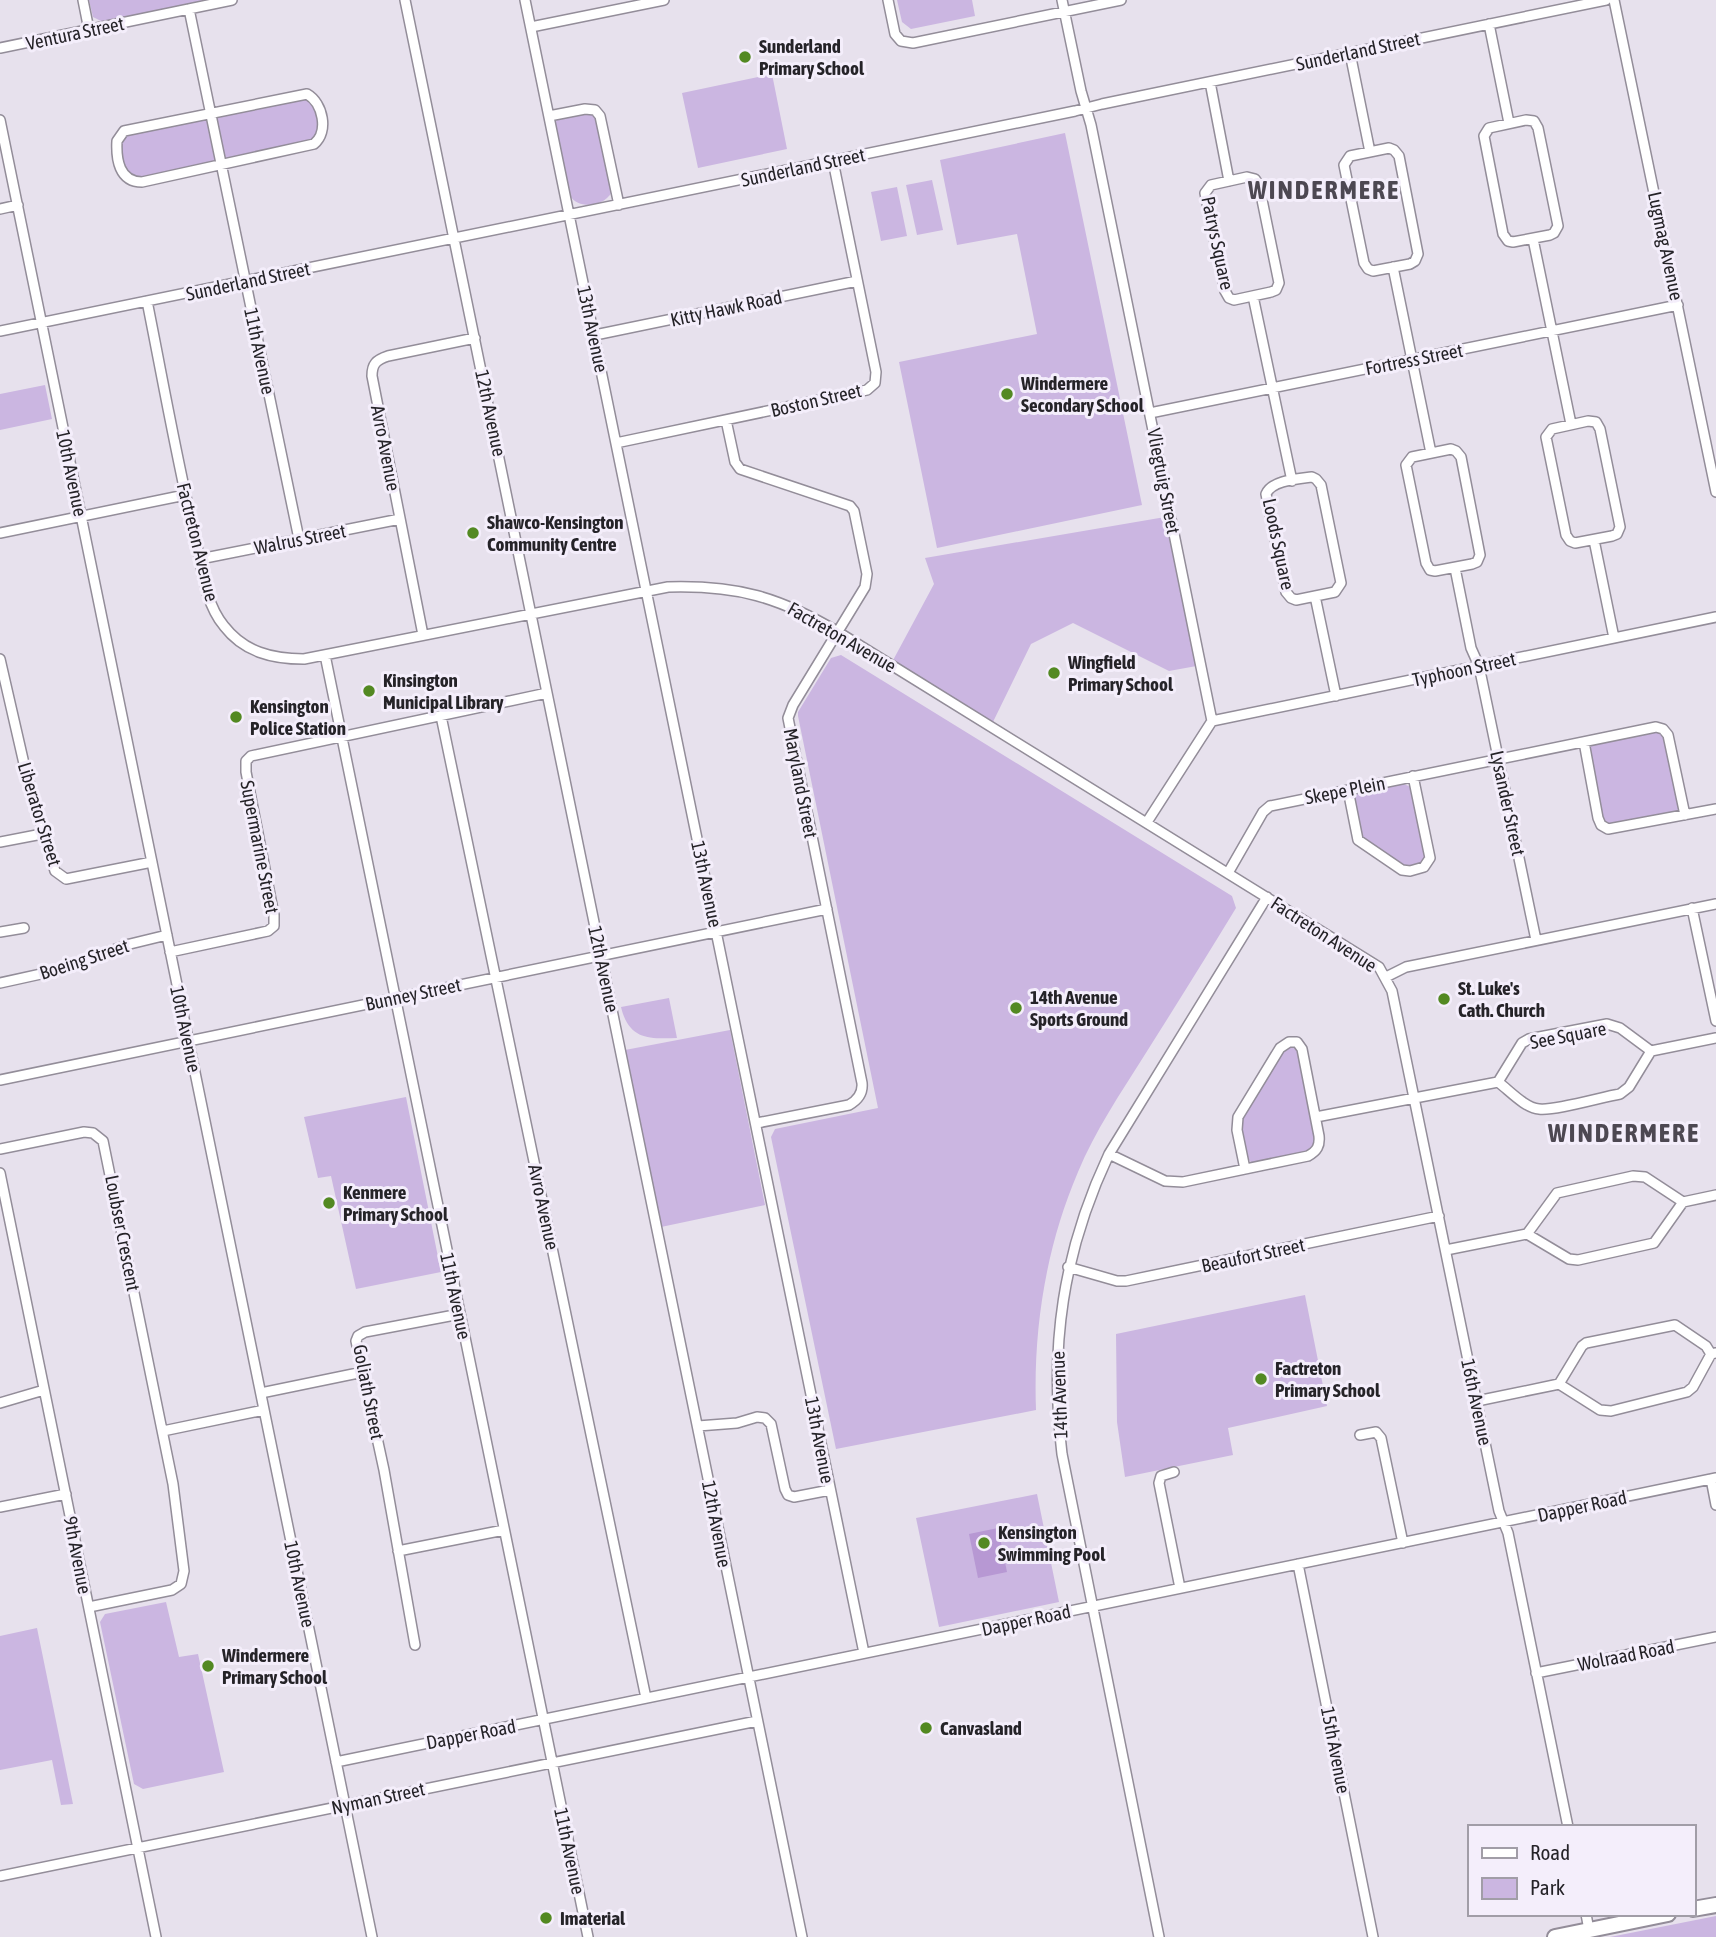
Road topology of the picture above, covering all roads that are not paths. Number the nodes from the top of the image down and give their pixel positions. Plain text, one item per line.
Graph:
1 (83, 0) edge
2 (232, 0) edge
3 (405, 0) edge
4 (525, 0) edge
5 (664, 0) edge
6 (888, 0) edge
7 (1062, 0) edge
8 (1121, 0) edge
9 (1606, 0) edge
10 (1614, 0) edge
11 (189, 9) junction
12 (1064, 12) junction
13 (1489, 24) junction
14 (531, 27) junction
15 (89, 30) junction
16 (0, 48) edge
17 (1350, 53) junction
18 (1210, 82) junction
19 (1086, 108) junction
20 (212, 113) junction
21 (549, 116) junction
22 (0, 120) edge
23 (1509, 123) junction
24 (1370, 152) junction
25 (833, 161) junction
26 (222, 164) junction
27 (1229, 181) junction
28 (18, 205) junction
29 (619, 205) junction
30 (0, 209) edge
31 (569, 215) junction
32 (454, 238) junction
33 (1533, 239) junction
34 (1393, 267) junction
35 (246, 281) junction
36 (856, 281) junction
37 (1254, 296) junction
38 (147, 301) junction
39 (1678, 305) junction
40 (41, 323) junction
41 (0, 331) edge
42 (1552, 331) junction
43 (595, 335) junction
44 (475, 338) junction
45 (1412, 359) junction
46 (1273, 388) junction
47 (1150, 413) junction
48 (726, 420) junction
49 (1571, 424) junction
50 (1716, 431) edge
51 (1704, 434) junction
52 (617, 443) junction
53 (1431, 453) junction
54 (1292, 481) junction
55 (1716, 492) edge
56 (185, 495) junction
57 (81, 517) junction
58 (400, 519) junction
59 (0, 533) edge
60 (299, 539) junction
61 (1594, 540) junction
62 (200, 559) junction
63 (1455, 568) junction
64 (647, 590) junction
65 (1315, 596) junction
66 (533, 613) junction
67 (1716, 617) edge
68 (838, 632) junction
69 (423, 635) junction
70 (1614, 638) junction
71 (325, 654) junction
72 (0, 659) edge
73 (1479, 666) junction
74 (547, 693) junction
75 (1336, 696) junction
76 (4, 702) edge
77 (441, 716) junction
78 (1213, 721) junction
79 (342, 736) junction
80 (1584, 742) junction
81 (1499, 759) junction
82 (1413, 776) junction
83 (1348, 790) junction
84 (1716, 809) edge
85 (1685, 815) junction
86 (1147, 822) junction
87 (42, 834) junction
88 (0, 842) edge
89 (152, 862) junction
90 (1228, 873) junction
91 (1267, 897) junction
92 (1716, 904) edge
93 (1692, 908) junction
94 (827, 909) junction
95 (24, 928) dead end
96 (717, 931) junction
97 (0, 932) edge
98 (167, 935) junction
99 (1536, 940) junction
100 (170, 953) junction
101 (601, 956) junction
102 (496, 977) junction
103 (1386, 977) junction
104 (0, 983) edge
105 (396, 998) junction
106 (1715, 1010) edge
107 (1716, 1021) edge
108 (1716, 1038) edge
109 (189, 1041) junction
110 (1651, 1051) junction
111 (0, 1080) edge
112 (1498, 1082) junction
113 (1415, 1098) junction
114 (1316, 1117) junction
115 (757, 1123) junction
116 (0, 1149) edge
117 (1109, 1154) junction
118 (1245, 1169) junction
119 (0, 1173) edge
120 (1716, 1195) edge
121 (1684, 1202) junction
122 (1439, 1216) junction
123 (1527, 1234) junction
124 (1446, 1250) junction
125 (1068, 1267) junction
126 (460, 1314) junction
127 (1714, 1353) edge
128 (363, 1372) junction
129 (1559, 1384) junction
130 (44, 1390) junction
131 (261, 1393) junction
132 (1477, 1401) junction
133 (0, 1403) edge
134 (264, 1410) junction
135 (698, 1426) junction
136 (163, 1432) junction
137 (1360, 1435) dead end
138 (1174, 1472) dead end
139 (1713, 1479) edge
140 (830, 1490) junction
141 (66, 1494) junction
142 (1716, 1505) edge
143 (0, 1507) edge
144 (1504, 1522) junction
145 (504, 1530) junction
146 (1403, 1543) junction
147 (398, 1551) junction
148 (1298, 1563) junction
149 (1180, 1588) junction
150 (1092, 1606) junction
151 (89, 1607) junction
152 (1716, 1637) edge
153 (415, 1646) dead end
154 (864, 1653) junction
155 (1536, 1673) junction
156 (748, 1677) junction
157 (646, 1698) junction
158 (543, 1720) junction
159 (757, 1721) junction
160 (336, 1762) junction
161 (551, 1762) junction
162 (344, 1805) junction
163 (1568, 1825) edge
164 (138, 1848) junction
165 (0, 1876) edge
166 (1716, 1905) edge
167 (1695, 1909) edge
168 (1586, 1916) edge
169 (1658, 1916) edge
170 (1589, 1930) junction
171 (156, 1937) edge
172 (372, 1937) edge
173 (588, 1937) edge
174 (802, 1937) edge
175 (1159, 1937) edge
176 (1373, 1937) edge
177 (1555, 1937) edge

1 - 15 street
2 - 11 street, Ventura Street
3 - 32 street, 12th Avenue
4 - 14 street, 13th Avenue
5 - 14 street
6 - 12 street
7 - 12 street, Vliegtuig Street
8 - 12 street
9 - 13 street, Sunderland Street
10 - 39 street, Lugmag Avenue
11 - 15 street, Ventura Street
11 - 20 street, 11th Avenue
12 - 19 street, Vliegtuig Street
13 - 17 street, Sunderland Street
13 - 23 street
14 - 21 street, 13th Avenue
15 - 16 street, Ventura Street
17 - 18 street, Sunderland Street
17 - 24 street
18 - 19 street, Sunderland Street
18 - 27 street, Patrys Square
19 - 25 street, Sunderland Street
19 - 47 street, Vliegtuig Street
20 - 26 street, 11th Avenue
20 - 26 street
20 - 26 street
21 - 29 street
21 - 31 street, 13th Avenue
22 - 28 street, 10th Avenue
23 - 33 street
23 - 33 street
24 - 34 street
24 - 34 street
25 - 29 street, Sunderland Street
25 - 36 street, Boston Street
26 - 35 street, 11th Avenue
27 - 37 street, Patrys Square
27 - 37 street, Patrys Square
28 - 30 street
28 - 40 street, 10th Avenue
29 - 31 street, Sunderland Street
31 - 32 street, Sunderland Street
31 - 43 street, 13th Avenue
32 - 35 street, Sunderland Street
32 - 44 street, 12th Avenue
33 - 42 street
34 - 45 street
35 - 38 street, Sunderland Street
35 - 60 street, 11th Avenue
36 - 43 street, Kitty Hawk Road
36 - 48 street, Boston Street
37 - 46 street, Patrys Square
38 - 40 street, Sunderland Street
38 - 56 street, Factreton Avenue
39 - 42 street, Fortress Street
39 - 51 street, Lugmag Avenue
40 - 41 street, Sunderland Street
40 - 57 street, 10th Avenue
42 - 45 street, Fortress Street
42 - 49 street
43 - 52 street, 13th Avenue
44 - 58 street, Avro Avenue
44 - 66 street, 12th Avenue
45 - 46 street, Fortress Street
45 - 53 street
46 - 47 street, Fortress Street
46 - 54 street, Loods Square
47 - 78 street, Vliegtuig Street
48 - 52 street, Boston Street
48 - 68 street, Maryland Street
49 - 61 street
49 - 61 street
50 - 51 street
51 - 55 street, Lugmag Avenue
52 - 64 street, 13th Avenue
53 - 63 street
53 - 63 street
54 - 65 street, Loods Square
54 - 65 street, Loods Square
56 - 57 street
56 - 62 street, Factreton Avenue
57 - 59 street
57 - 89 street, 10th Avenue
58 - 60 street, Walrus Street
58 - 69 street, Avro Avenue
60 - 62 street, Walrus Street
61 - 70 street
62 - 71 street, Factreton Avenue
63 - 73 street, Lysander Street
64 - 66 street, Factreton Avenue
64 - 68 street, Factreton Avenue
64 - 96 street, 13th Avenue
65 - 75 street, Loods Square
66 - 69 street, Factreton Avenue
66 - 74 street, 12th Avenue
67 - 70 street, Typhoon Street
68 - 86 street, Factreton Avenue
68 - 94 street, Maryland Street
69 - 71 street, Factreton Avenue
70 - 73 street, Typhoon Street
71 - 79 street, 11th Avenue
72 - 76 street, Liberator Street
73 - 75 street, Typhoon Street
73 - 81 street, Lysander Street
74 - 77 street, Supermarine Street
74 - 101 street, 12th Avenue
75 - 78 street, Typhoon Street
76 - 87 street, Liberator Street
77 - 79 street, Supermarine Street
77 - 102 street, Avro Avenue
78 - 86 street
79 - 100 street, Supermarine Street
79 - 105 street, 11th Avenue
80 - 81 street, Skepe Plein
80 - 85 street, Skepe Plein
80 - 85 street
81 - 82 street, Skepe Plein
81 - 99 street, Lysander Street
82 - 83 street, Skepe Plein
82 - 83 street
83 - 90 street, Skepe Plein
84 - 85 street
86 - 90 street, Factreton Avenue
87 - 88 street
87 - 89 street, Liberator Street
89 - 98 street, 10th Avenue
90 - 91 street, Factreton Avenue
91 - 103 street, Factreton Avenue
91 - 117 street, 14th Avenue
92 - 93 street, Factreton Avenue
93 - 99 street, Factreton Avenue
93 - 106 street
94 - 96 street, Bunney Street
94 - 115 street, Maryland Street
95 - 97 street
96 - 101 street, Bunney Street
96 - 115 street, 13th Avenue
98 - 100 street, 10th Avenue
98 - 104 street, Boeing Street
99 - 103 street, Factreton Avenue
100 - 109 street, 10th Avenue
101 - 102 street, Bunney Street
101 - 135 street, 12th Avenue
102 - 105 street, Bunney Street
102 - 157 street, Avro Avenue
103 - 113 street, 16th Avenue
105 - 109 street, Bunney Street
105 - 126 street, 11th Avenue
106 - 107 street
108 - 110 street
109 - 111 street, Bunney Street
109 - 131 street, 10th Avenue
110 - 112 street, See Square
110 - 112 street
112 - 113 street
113 - 114 street
113 - 122 street, 16th Avenue
114 - 118 street
114 - 118 street
115 - 140 street, 13th Avenue
116 - 136 street, Loubser Crescent
117 - 118 street
117 - 125 street, 14th Avenue
119 - 130 street, 9th Avenue
120 - 121 street
121 - 123 street
121 - 123 street
122 - 124 street, 16th Avenue
122 - 125 street, Beaufort Street
123 - 124 street
124 - 132 street, 16th Avenue
125 - 150 street, 14th Avenue
126 - 128 street, Goliath Street
126 - 145 street, 11th Avenue
127 - 129 street
127 - 129 street
128 - 131 street
128 - 147 street, Goliath Street
129 - 132 street
130 - 133 street
130 - 141 street, 9th Avenue
131 - 134 street, 10th Avenue
132 - 144 street, 16th Avenue
134 - 136 street
134 - 160 street, 10th Avenue
135 - 140 street
135 - 156 street, 12th Avenue
136 - 151 street, Loubser Crescent
137 - 146 street
138 - 149 street
139 - 142 street
139 - 144 street, Dapper Road
140 - 154 street, 13th Avenue
141 - 143 street
141 - 151 street, 9th Avenue
144 - 146 street, Dapper Road
144 - 155 street, 16th Avenue
145 - 147 street
145 - 158 street, 11th Avenue
146 - 148 street, Dapper Road
147 - 153 street, Goliath Street
148 - 149 street, Dapper Road
148 - 176 street, 15th Avenue
149 - 150 street, Dapper Road
150 - 154 street, Dapper Road
150 - 175 street, 14th Avenue
151 - 164 street, 9th Avenue
152 - 155 street, Wolraad Road
154 - 156 street, Dapper Road
155 - 163 street, 16th Avenue
156 - 157 street, Dapper Road
156 - 159 street, 12th Avenue
157 - 158 street, Dapper Road
158 - 160 street, Dapper Road
158 - 161 street, 11th Avenue
159 - 161 street, Nyman Street
159 - 174 street, 12th Avenue
160 - 162 street, 10th Avenue
161 - 162 street, Nyman Street
161 - 173 street, 11th Avenue
162 - 164 street, Nyman Street
162 - 172 street, 10th Avenue
164 - 165 street, Nyman Street
164 - 171 street, 9th Avenue
166 - 167 main road
168 - 170 street
169 - 170 main road
170 - 177 main road

